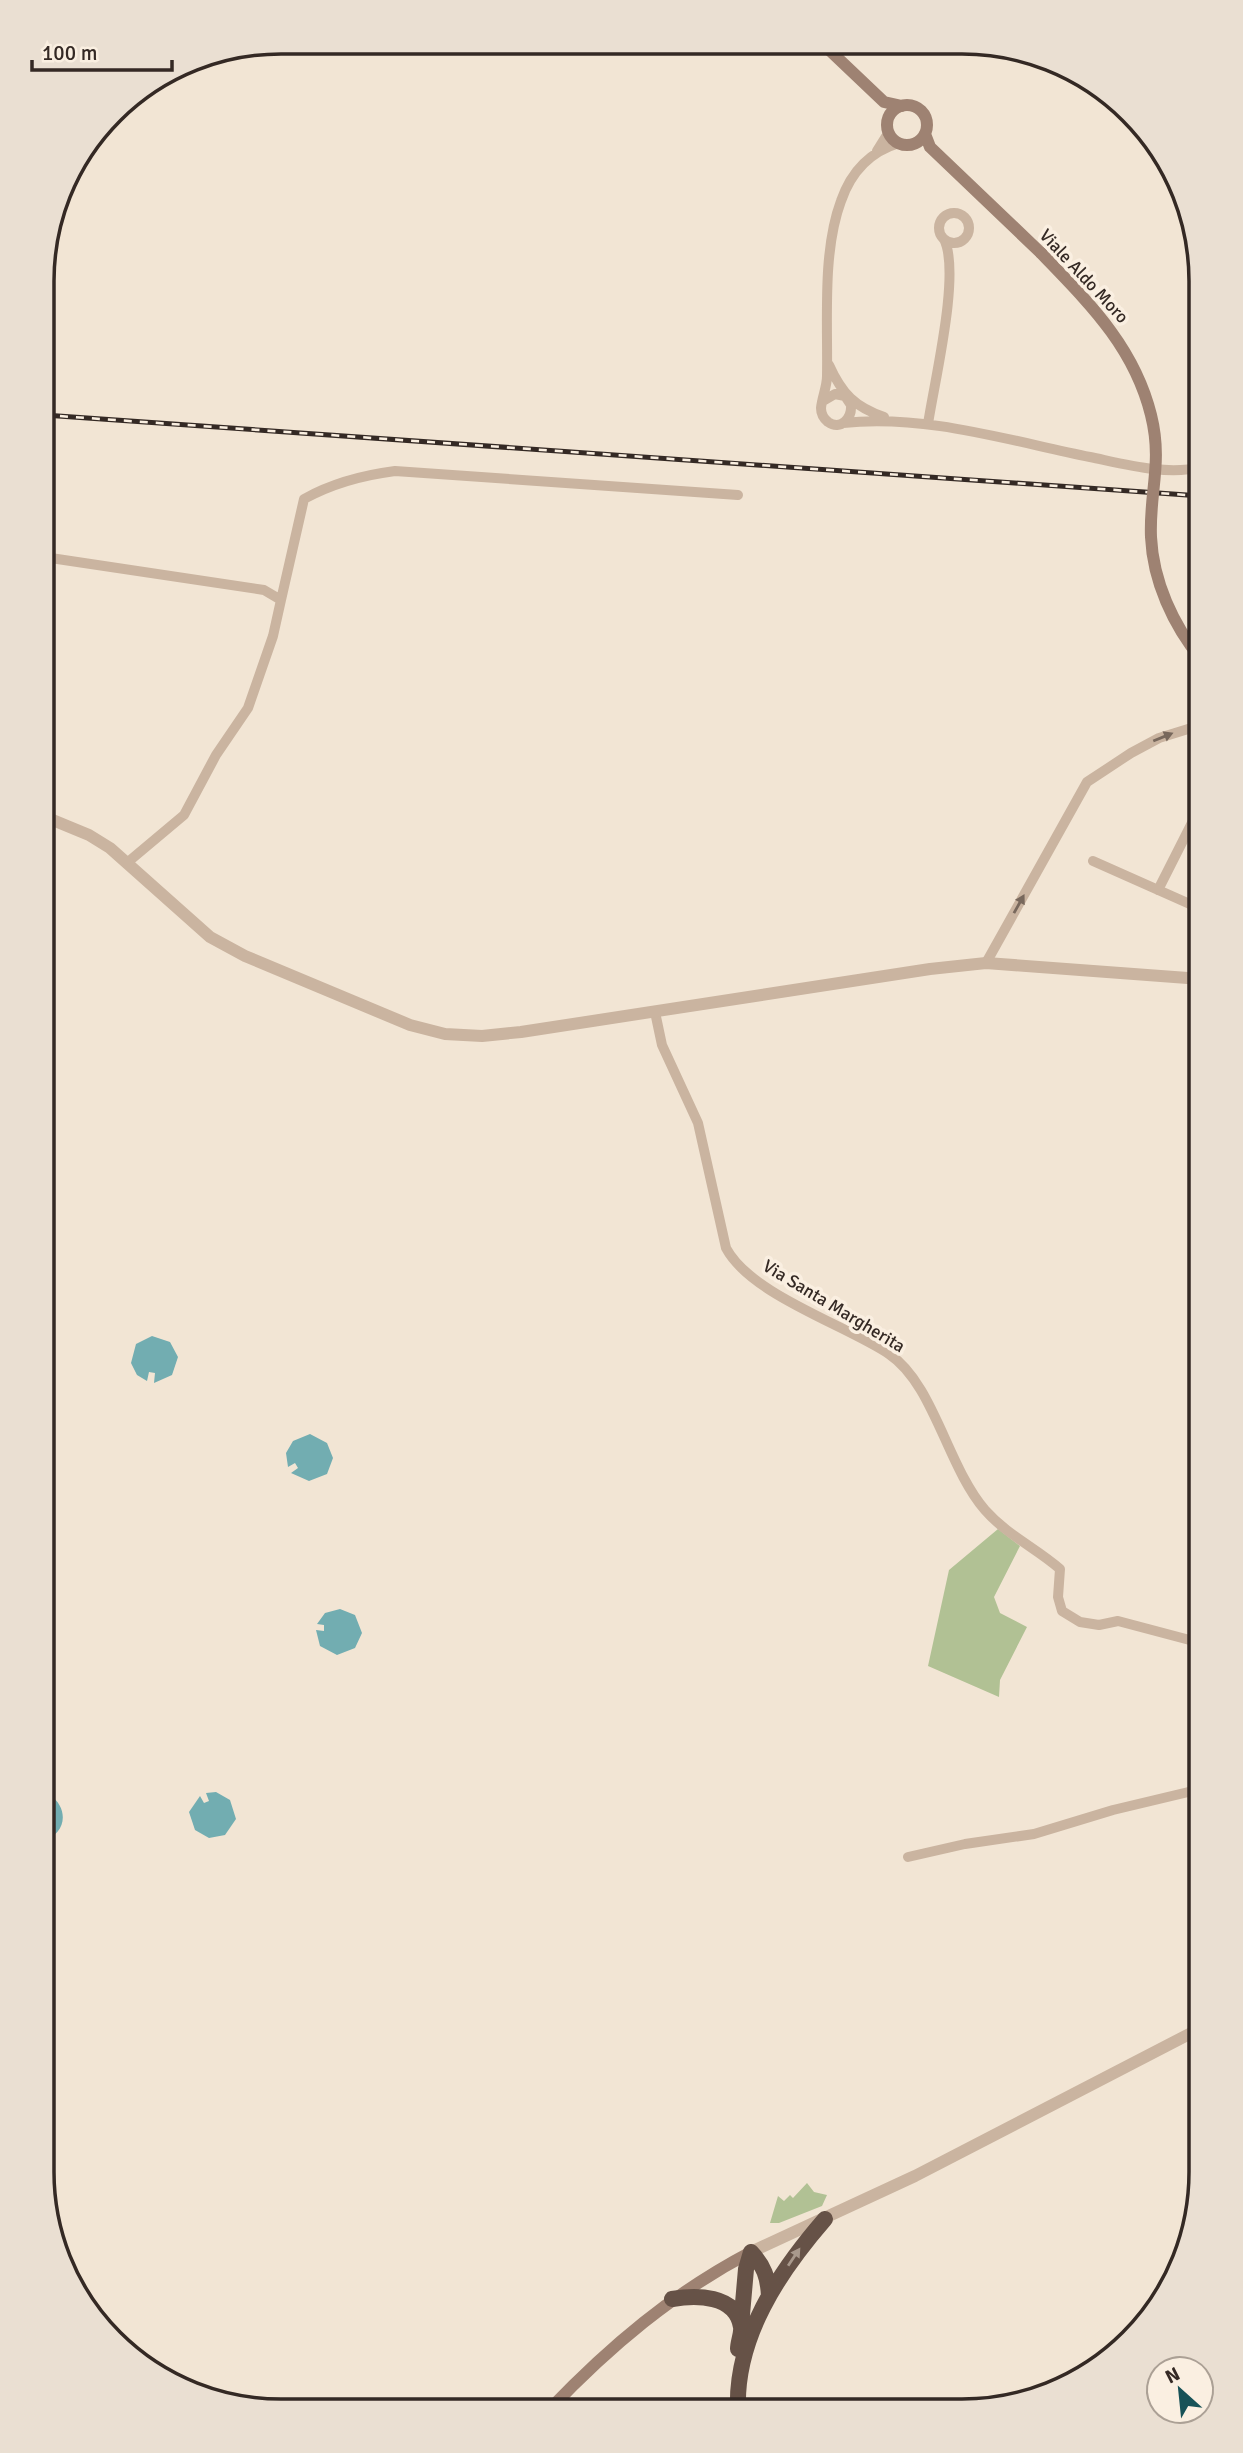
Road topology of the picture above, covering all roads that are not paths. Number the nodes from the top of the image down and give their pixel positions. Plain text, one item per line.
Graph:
1 (834, 54) edge
2 (884, 102) junction
3 (902, 106) junction
4 (888, 124) junction
5 (921, 138) junction
6 (899, 143) junction
7 (874, 154) junction
8 (944, 239) junction
9 (961, 242) junction
10 (951, 257) junction
11 (827, 359) junction
12 (849, 400) junction
13 (823, 401) junction
14 (891, 420) junction
15 (843, 423) junction
16 (928, 424) junction
17 (1189, 469) edge
18 (738, 495) dead end
19 (55, 559) edge
20 (281, 600) junction
21 (1189, 641) edge
22 (1189, 729) edge
23 (55, 821) edge
24 (1189, 829) edge
25 (1093, 861) dead end
26 (128, 862) junction
27 (1158, 890) junction
28 (1189, 904) edge
29 (986, 963) junction
30 (1189, 978) edge
31 (655, 1012) junction
32 (1188, 1640) edge
33 (1188, 1792) edge
34 (908, 1857) dead end
35 (1188, 2034) edge
36 (825, 2219) junction
37 (751, 2252) junction
38 (769, 2297) junction
39 (671, 2299) junction
40 (741, 2326) junction
41 (560, 2399) edge
42 (729, 2399) edge
43 (739, 2399) edge

1 - 2 main road
2 - 3 main road
2 - 4 main road
3 - 4 main road
3 - 5 main road
4 - 6 main road
4 - 7 street
5 - 6 main road, Viale Aldo Moro
5 - 21 main road, Viale Aldo Moro, bridge
6 - 7 street
7 - 11 street
8 - 9 street
8 - 9 street
8 - 10 street
9 - 10 street
10 - 16 street
11 - 12 street
11 - 13 street
12 - 13 street
12 - 14 street
12 - 15 street
13 - 15 street
14 - 15 street
14 - 16 street
16 - 17 street
18 - 20 street
19 - 20 street
20 - 26 street
29 -> 22 street
23 - 26 street
24 - 27 street
25 - 27 street
26 - 31 street
27 - 28 street
29 - 30 street
29 - 31 street
31 - 32 street, Via Santa Margherita
33 - 34 street
35 - 36 street
36 - 37 street
38 -> 36 highway
37 - 38 highway
37 - 39 main road
37 - 40 highway
38 - 43 highway
39 - 40 highway
39 - 41 main road
40 - 42 highway

